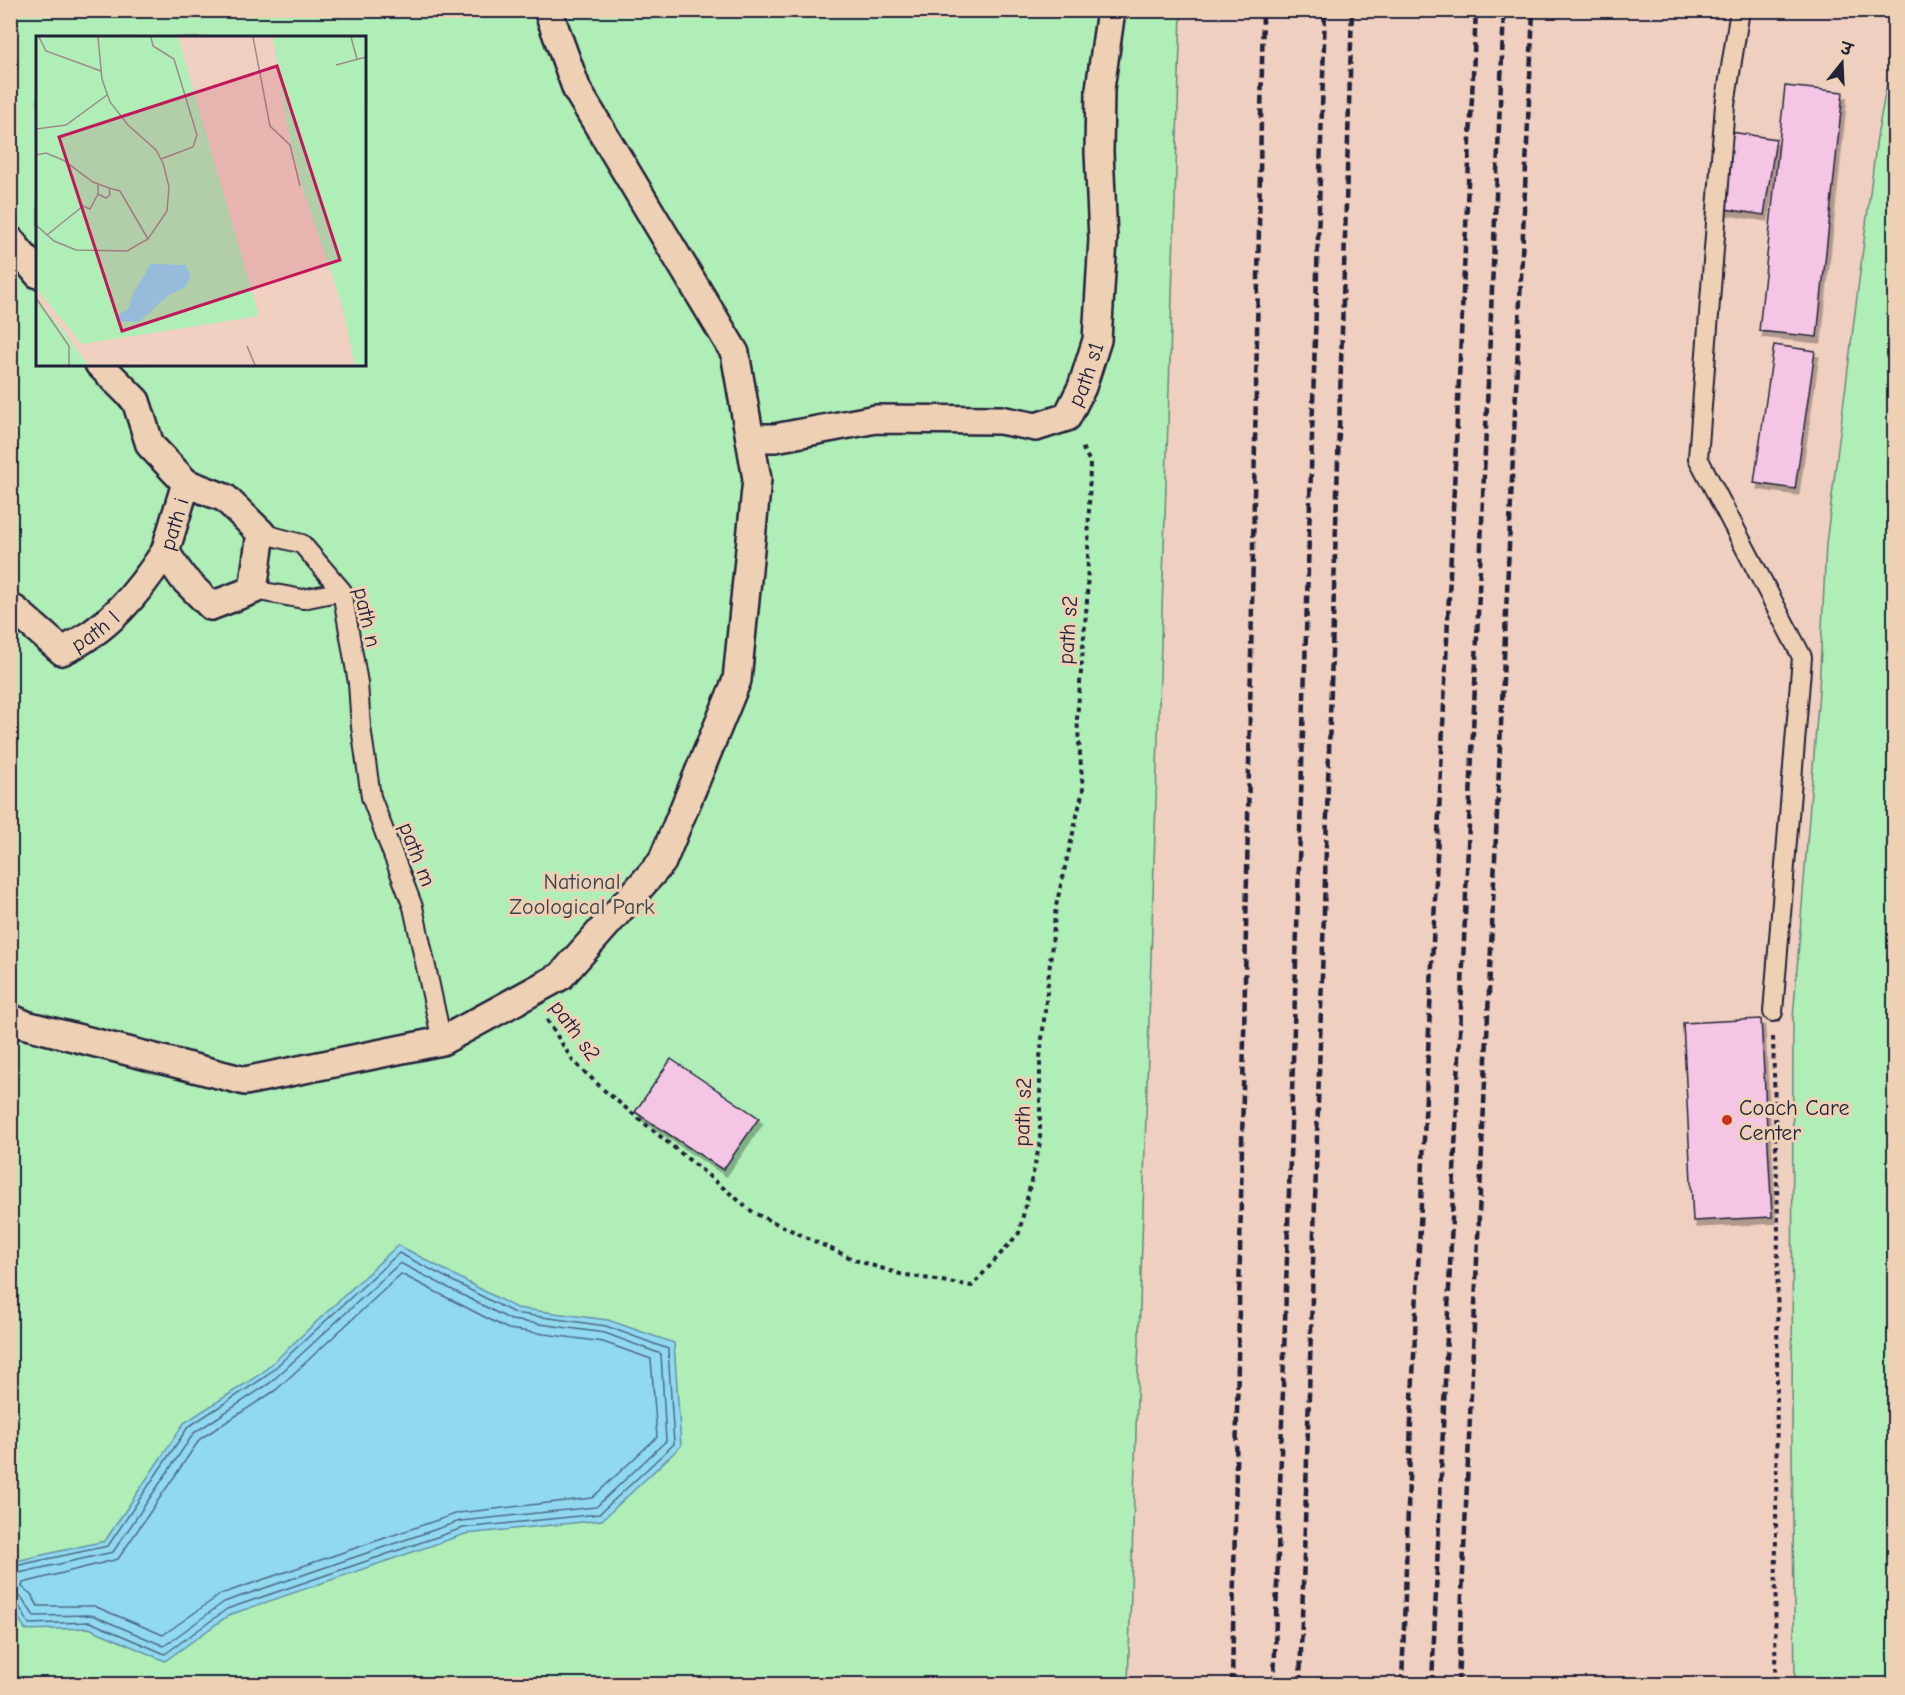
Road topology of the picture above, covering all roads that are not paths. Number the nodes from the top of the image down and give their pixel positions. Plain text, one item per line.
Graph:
1 (548, 10) edge
2 (1111, 10) edge
3 (1740, 10) edge
4 (10, 240) edge
5 (36, 272) edge
6 (101, 366) edge
7 (750, 438) junction
8 (186, 483) junction
9 (261, 533) junction
10 (165, 552) junction
11 (253, 590) junction
12 (342, 591) junction
13 (10, 611) edge
14 (358, 683) joint
15 (1773, 1012) road end
16 (10, 1018) edge
17 (442, 1041) junction

1 - 7 street
2 - 7 street, path s1
3 - 15 lane
4 - 5 street
6 - 8 street, path i
7 - 17 street
8 - 9 street, path i
8 - 10 street, path i
9 - 11 street
9 - 12 lane, path n
10 - 11 street, path i
10 - 13 street, path l
11 - 12 lane
12 - 14 lane, path n
14 - 17 lane, path m
16 - 17 street

